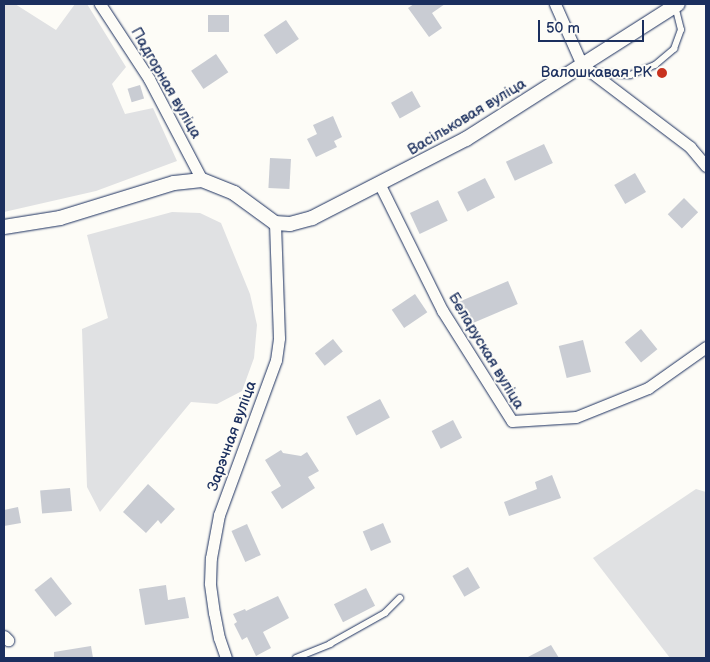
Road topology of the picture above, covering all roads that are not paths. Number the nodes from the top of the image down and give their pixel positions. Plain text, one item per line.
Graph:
1 (100, 4) edge
2 (555, 4) edge
3 (676, 5) edge
4 (587, 68) junction
5 (706, 166) edge
6 (202, 180) junction
7 (380, 185) junction
8 (275, 222) junction
9 (4, 227) edge
10 (706, 347) edge
11 (400, 598) dead end
12 (226, 658) edge
13 (296, 658) edge

1 - 6 street, Падгорная вуліца
2 - 4 street
3 - 4 street, Васільковая вуліца
3 - 4 lane
4 - 5 street
4 - 7 street, Васільковая вуліца
6 - 8 street
6 - 9 street
7 - 8 street, Васільковая вуліца
7 - 10 street, Беларуская вуліца
8 - 12 street, Зарэчная вуліца
11 - 13 lane

